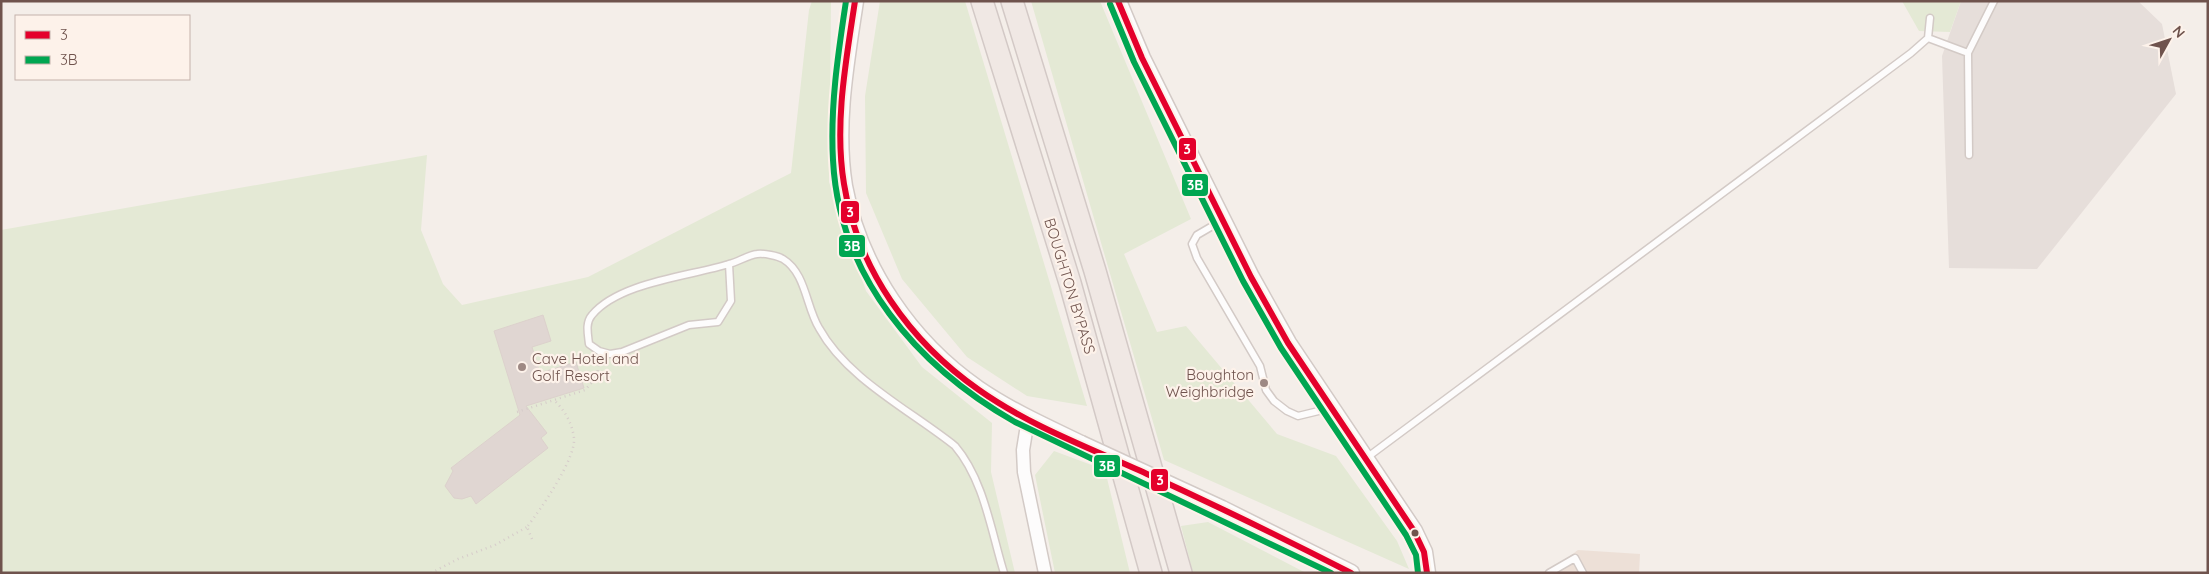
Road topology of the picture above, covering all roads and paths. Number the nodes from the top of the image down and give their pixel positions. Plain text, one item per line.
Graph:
1 (855, 1) edge
2 (982, 1) edge
3 (1012, 1) edge
4 (1118, 1) edge
5 (1994, 1) edge
6 (1930, 18) dead end
7 (1928, 38) junction
8 (1968, 53) junction
9 (1969, 155) dead end
10 (1223, 220) junction
11 (728, 264) junction
12 (599, 351) junction
13 (555, 401) junction
14 (1331, 408) junction
15 (517, 412) dead end
16 (1028, 419) junction
17 (1364, 460) junction
18 (1138, 521) junction
19 (527, 527) junction
20 (532, 539) dead end
21 (431, 573) edge
22 (1004, 573) edge
23 (1045, 573) edge
24 (1145, 573) edge
25 (1151, 573) edge
26 (1181, 573) edge
27 (1351, 573) edge
28 (1427, 573) edge
29 (1549, 573) edge
30 (1583, 573) edge

1 - 16 street
2 - 18 highway, BOUGHTON BYPASS
3 - 26 highway, BOUGHTON BYPASS
4 - 10 street
5 - 8 lane
6 - 7 lane
7 - 8 lane
7 - 17 lane
8 - 9 lane
10 - 14 street
10 - 14 lane
11 - 12 lane
11 - 12 lane
11 - 22 lane
12 - 13 path
13 - 15 path
13 - 19 path
14 - 17 street
16 - 23 street
16 - 27 street, bridge
17 - 28 street
18 - 24 lane
18 - 25 highway, BOUGHTON BYPASS
19 - 20 path
19 - 21 path
29 - 30 lane

